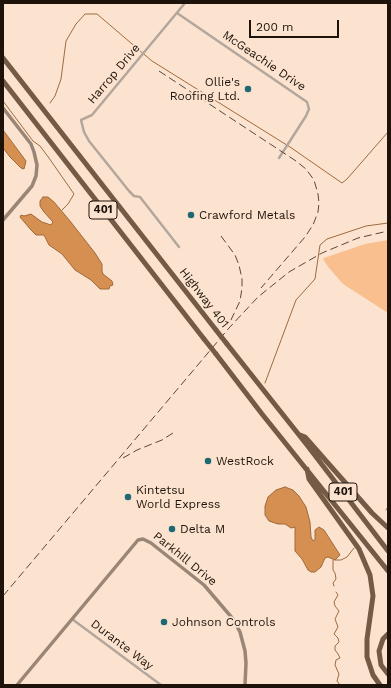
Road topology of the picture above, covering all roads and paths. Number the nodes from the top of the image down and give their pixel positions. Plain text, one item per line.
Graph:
1 (185, 3) edge
2 (177, 14) junction
3 (3, 58) edge
4 (3, 81) edge
5 (3, 108) edge
6 (279, 158) dead end
7 (3, 220) edge
8 (179, 247) dead end
9 (298, 433) junction
10 (307, 468) junction
11 (388, 528) edge
12 (388, 551) edge
13 (388, 571) edge
14 (72, 619) junction
15 (388, 634) edge
16 (388, 674) edge
17 (17, 685) edge
18 (161, 685) edge
19 (245, 685) edge
20 (380, 685) edge

1 - 2 street, Harrop Drive
2 - 6 street, McGeachie Drive
2 - 8 street, Harrop Drive
3 - 9 highway, Highway 401 / 401, bridge
4 - 10 highway, 401, bridge
5 - 7 street
9 - 11 highway
9 - 12 highway, Highway 401 / 401
10 - 13 highway, 401
10 - 20 highway
14 - 17 street, Parkhill Drive
14 - 18 street, Durante Way
14 - 19 street, Parkhill Drive
15 - 16 highway

